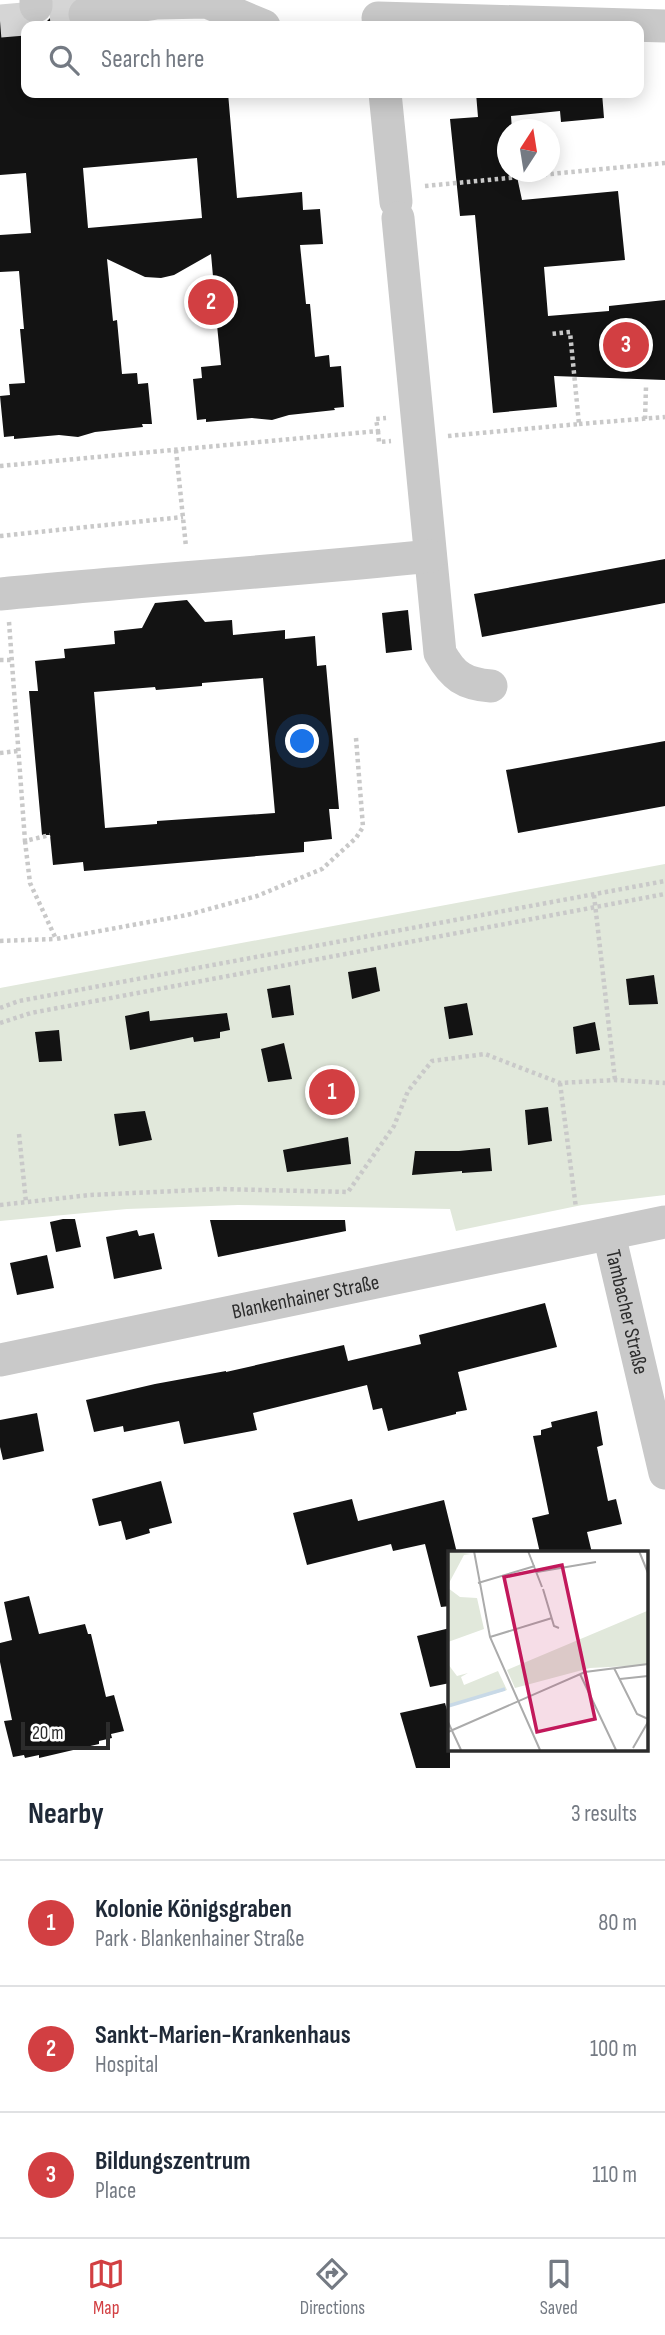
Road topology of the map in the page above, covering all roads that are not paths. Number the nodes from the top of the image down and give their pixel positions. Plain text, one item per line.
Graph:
1 (85, 14) tunnel mouth
2 (377, 15) edge
3 (252, 21) edge
4 (534, 21) edge
5 (644, 25) edge
6 (665, 26) edge
7 (386, 98) edge
8 (430, 556) junction
9 (3, 594) edge
10 (491, 686) dead end
11 (665, 1222) edge
12 (609, 1234) junction
13 (0, 1360) edge
14 (665, 1473) edge

1 - 3 street
2 - 4 street
5 - 6 street
7 - 8 street
8 - 9 street
8 - 10 street
11 - 12 street, Blankenhainer Straße
12 - 13 street, Blankenhainer Straße
12 - 14 street, Tambacher Straße

